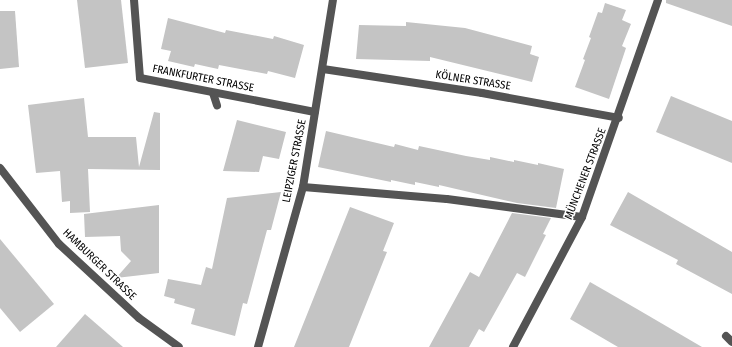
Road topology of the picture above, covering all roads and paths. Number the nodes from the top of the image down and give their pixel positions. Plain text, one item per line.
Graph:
1 (134, 0) edge
2 (333, 0) edge
3 (658, 0) edge
4 (323, 69) junction
5 (213, 93) junction
6 (217, 105) dead end
7 (315, 112) junction
8 (619, 118) junction
9 (0, 168) edge
10 (303, 187) junction
11 (582, 217) junction
12 (726, 336) dead end
13 (732, 342) edge
14 (179, 347) edge
15 (258, 347) edge
16 (513, 347) edge

1 - 5 street, FRANKFURTER STRASSE
2 - 4 street, LEIPZIGER STRASSE
3 - 8 street, MÜNCHENER STRASSE
4 - 7 street, LEIPZIGER STRASSE
4 - 8 street, KÖLNER STRASSE
5 - 6 street
5 - 7 street, FRANKFURTER STRASSE
7 - 10 street, LEIPZIGER STRASSE
8 - 11 street, MÜNCHENER STRASSE
9 - 14 street, HAMBURGER STRASSE
10 - 11 street
10 - 15 street, LEIPZIGER STRASSE
11 - 16 street, MÜNCHENER STRASSE
12 - 13 street

